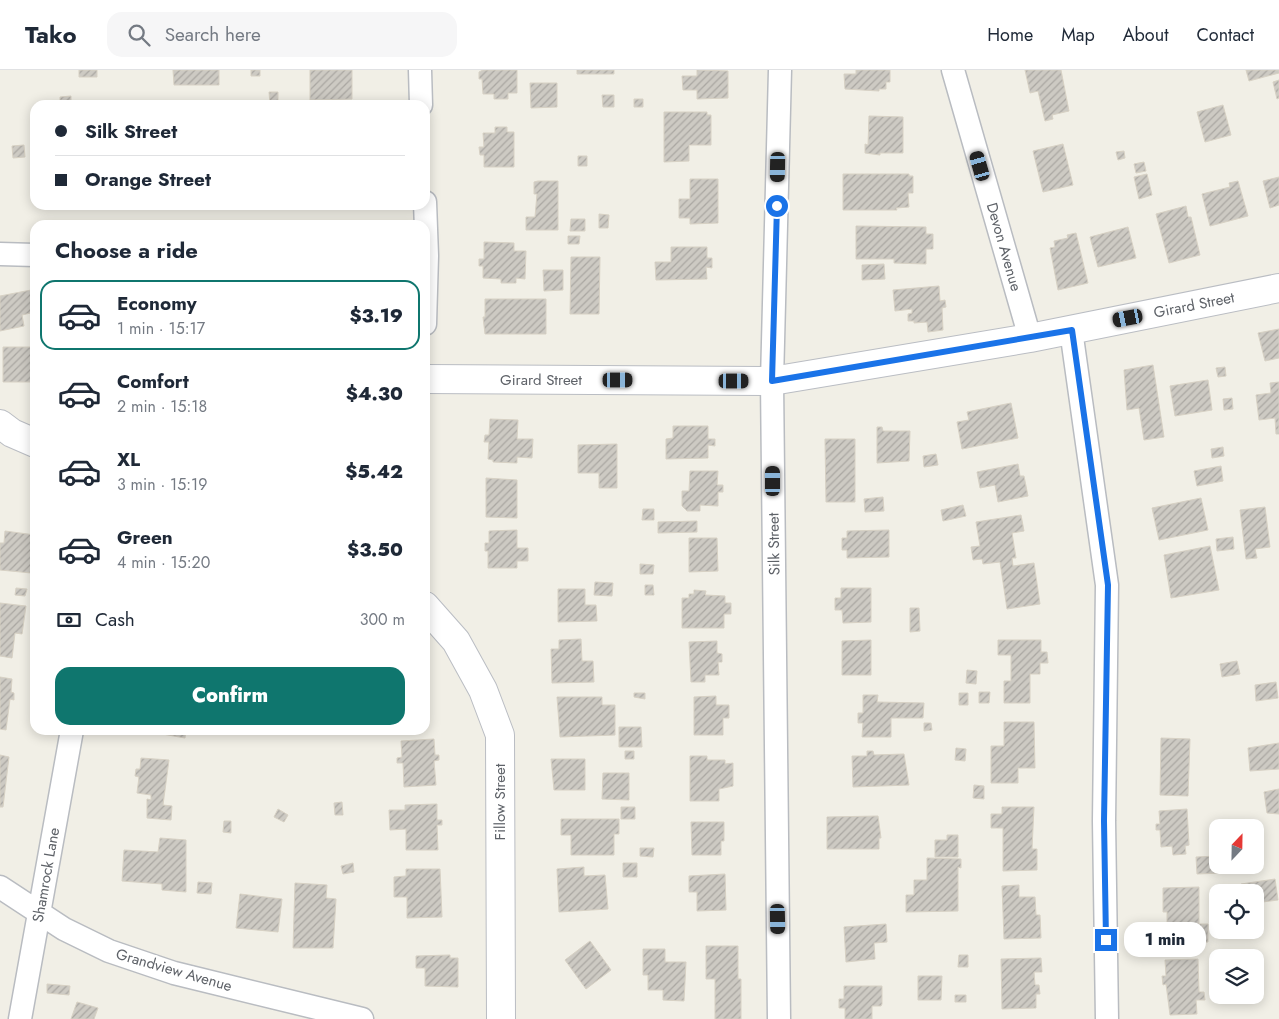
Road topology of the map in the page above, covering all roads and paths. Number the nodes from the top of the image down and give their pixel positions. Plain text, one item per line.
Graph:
1 (420, 70) edge
2 (780, 70) edge
3 (953, 70) edge
4 (421, 100) edge
5 (0, 254) edge
6 (30, 254) edge
7 (1279, 288) edge
8 (1072, 330) junction
9 (1030, 338) junction
10 (430, 379) edge
11 (772, 381) junction
12 (0, 424) edge
13 (30, 441) edge
14 (430, 612) edge
15 (71, 735) edge
16 (0, 887) edge
17 (40, 911) junction
18 (20, 1019) edge
19 (362, 1019) edge
20 (501, 1019) edge
21 (779, 1019) edge
22 (1106, 1019) edge

1 - 4 street
2 - 11 street, Silk Street
3 - 9 street, Devon Avenue
5 - 6 street
7 - 8 street, Girard Street
8 - 9 street, Girard Street
8 - 22 street
9 - 11 street, Girard Street
10 - 11 street, Girard Street
11 - 21 street, Silk Street
12 - 13 street
14 - 20 street, Fillow Street
15 - 17 street, Shamrock Lane
16 - 17 street, Grandview Avenue
17 - 18 street, Shamrock Lane
17 - 19 street, Grandview Avenue

